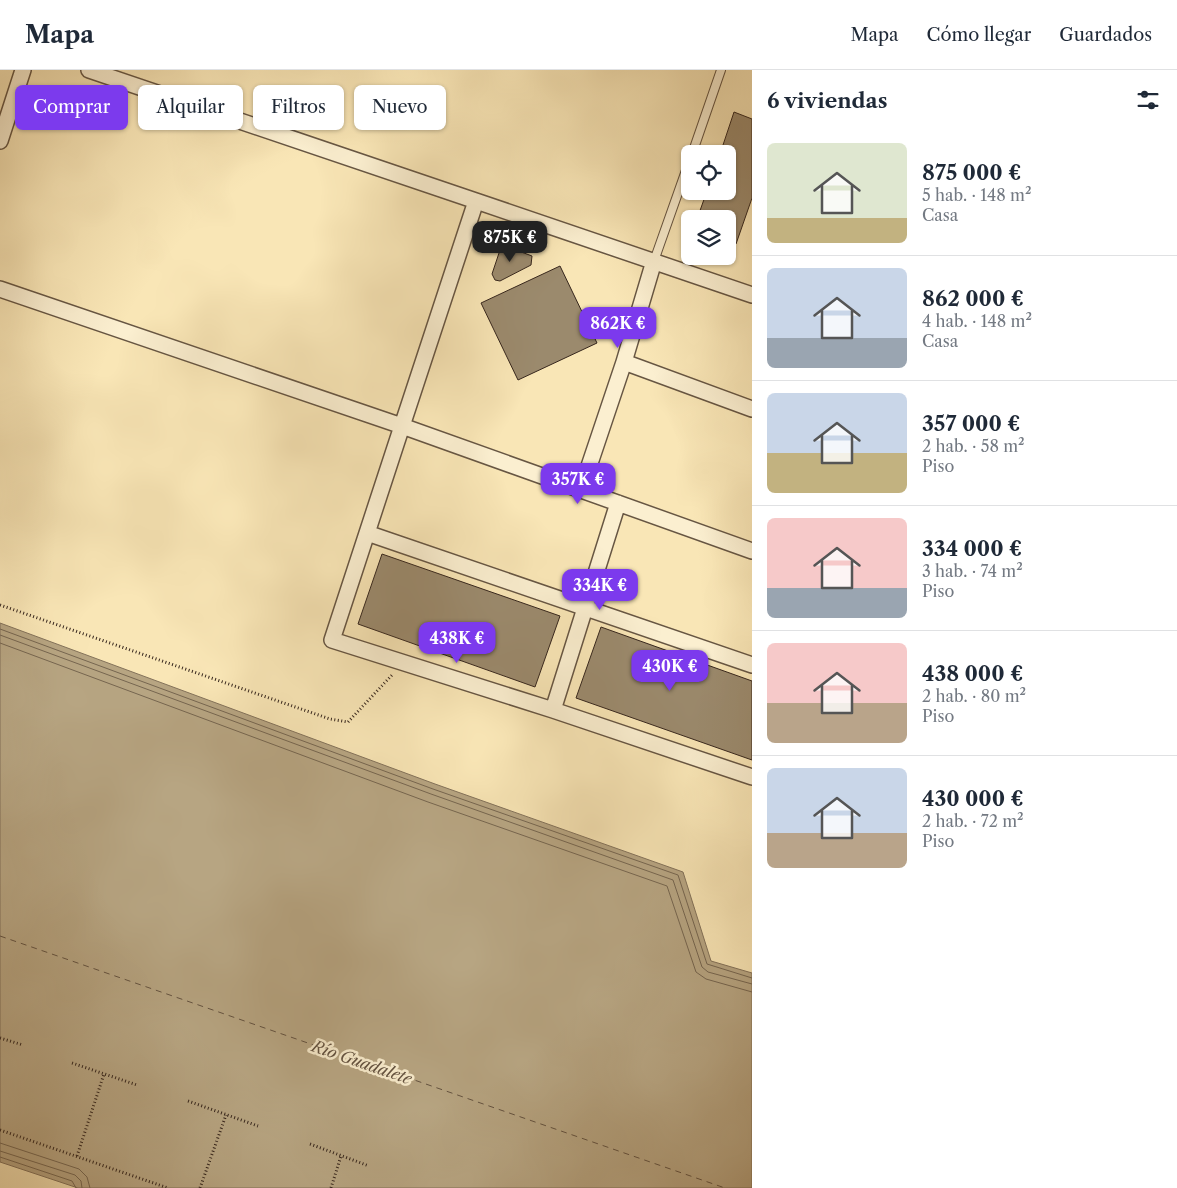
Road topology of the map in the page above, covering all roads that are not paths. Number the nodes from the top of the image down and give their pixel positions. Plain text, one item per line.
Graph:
1 (24, 70) edge
2 (89, 70) edge
3 (721, 70) edge
4 (0, 141) edge
5 (695, 145) edge
6 (681, 184) edge
7 (476, 201) junction
8 (654, 261) junction
9 (0, 289) edge
10 (752, 295) edge
11 (624, 362) junction
12 (752, 409) edge
13 (402, 426) junction
14 (581, 490) junction
15 (618, 503) junction
16 (367, 534) junction
17 (752, 550) edge
18 (585, 608) junction
19 (752, 666) edge
20 (553, 710) junction
21 (752, 777) edge

1 - 4 street
2 - 7 street
3 - 5 lane
6 - 8 lane
7 - 8 street
7 - 13 street
8 - 10 street
8 - 11 street
9 - 13 street
11 - 12 street
11 - 14 street
13 - 14 street
13 - 16 street
14 - 15 street
15 - 17 street
15 - 18 street
16 - 18 street
16 - 20 street
18 - 19 street
18 - 20 street
20 - 21 street

